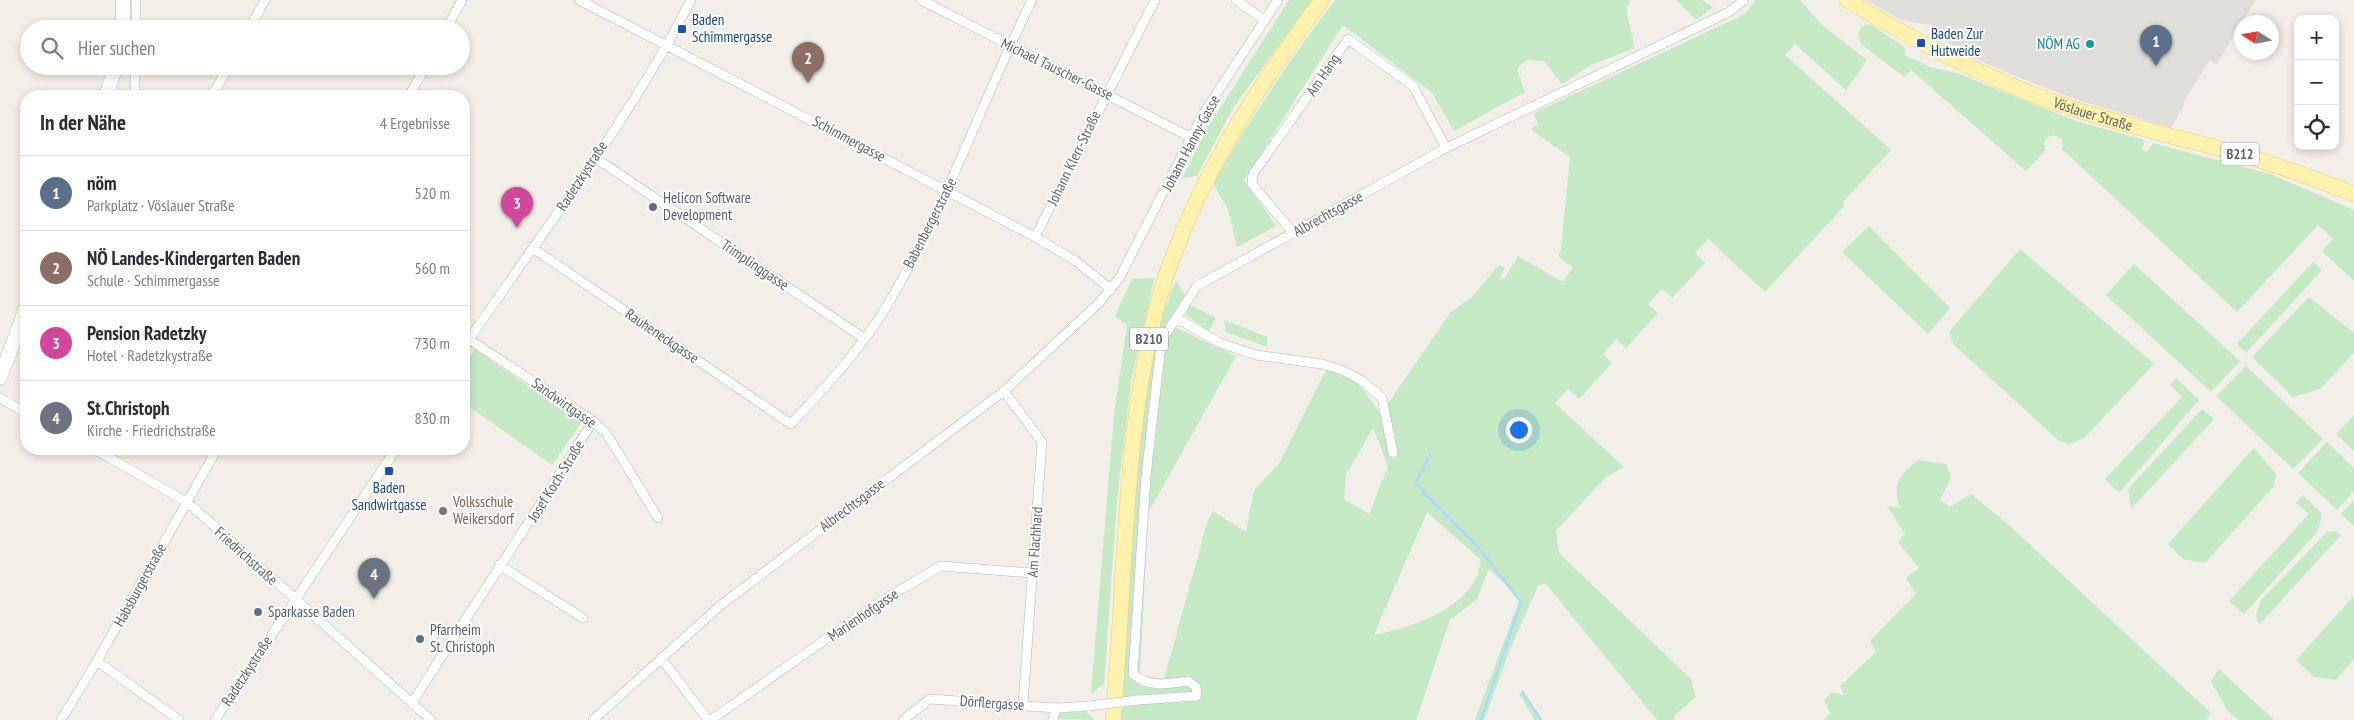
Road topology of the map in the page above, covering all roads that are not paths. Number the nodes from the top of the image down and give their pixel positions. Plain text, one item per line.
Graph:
1 (122, 0) edge
2 (136, 0) edge
3 (265, 0) edge
4 (462, 0) edge
5 (579, 0) edge
6 (691, 0) edge
7 (921, 0) edge
8 (1032, 0) edge
9 (1154, 0) edge
10 (1236, 0) edge
11 (1278, 0) edge
12 (1322, 0) edge
13 (1744, 0) edge
14 (1847, 0) edge
15 (123, 20) edge
16 (136, 20) edge
17 (254, 20) edge
18 (451, 20) edge
19 (1264, 20) junction
20 (668, 44) junction
21 (1010, 46) junction
22 (113, 75) edge
23 (135, 75) edge
24 (224, 75) edge
25 (421, 75) edge
26 (108, 90) edge
27 (135, 90) edge
28 (215, 90) edge
29 (412, 90) edge
30 (1106, 93) junction
31 (1192, 138) junction
32 (1446, 148) junction
33 (594, 157) junction
34 (948, 191) junction
35 (2354, 194) edge
36 (1293, 233) junction
37 (1036, 237) junction
38 (534, 249) junction
39 (1111, 290) junction
40 (1176, 318) junction
41 (20, 324) edge
42 (470, 333) edge
43 (470, 339) edge
44 (865, 339) junction
45 (0, 378) edge
46 (1004, 391) junction
47 (0, 398) edge
48 (20, 410) edge
49 (593, 421) junction
50 (791, 424) joint
51 (1393, 454) dead end
52 (105, 455) edge
53 (214, 455) edge
54 (392, 455) edge
55 (187, 502) junction
56 (658, 518) dead end
57 (499, 565) junction
58 (1032, 573) junction
59 (294, 600) junction
60 (583, 618) dead end
61 (661, 658) junction
62 (97, 661) junction
63 (1138, 700) joint
64 (412, 702) junction
65 (1023, 704) junction
66 (1056, 708) junction
67 (61, 720) edge
68 (179, 720) edge
69 (215, 720) edge
70 (431, 720) edge
71 (593, 720) edge
72 (710, 720) edge
73 (903, 720) edge
74 (1053, 720) edge
75 (1113, 720) edge

1 - 15 street
2 - 16 street
3 - 17 street
4 - 18 street
5 - 20 street, Schimmergasse
6 - 20 street, Radetzkystraße
7 - 21 street, Michael Tauscher-Gasse
8 - 21 street, Babenbergerstraße
9 - 30 street, Johann Klerr-Straße
10 - 19 street
11 - 19 street, Johann Hanny-Gasse
12 - 75 main road, B210
13 - 32 street, Albrechtsgasse
14 - 35 main road, Vöslauer Straße / B212
19 - 31 street, Johann Hanny-Gasse
20 - 33 street, Radetzkystraße
20 - 34 street, Schimmergasse
21 - 30 street, Michael Tauscher-Gasse
21 - 34 street, Babenbergerstraße
22 - 26 street
23 - 27 street
24 - 28 street
25 - 29 street
30 - 31 street, Michael Tauscher-Gasse
30 - 37 street, Johann Klerr-Straße
31 - 39 street, Johann Hanny-Gasse
32 - 36 street, Albrechtsgasse
32 - 36 street, Am Hang
33 - 38 street, Radetzkystraße
33 - 44 street, Trimplinggasse
34 - 37 street, Schimmergasse
34 - 44 street, Babenbergerstraße
36 - 40 street, Albrechtsgasse
37 - 39 street, Schimmergasse
38 - 42 street, Radetzkystraße
38 - 50 street, Rauheneckgasse
39 - 46 street, Albrechtsgasse
40 - 51 street
40 - 63 street, Albrechtsgasse
41 - 45 street
43 - 49 street, Sandwirtgasse
44 - 50 street, Babenbergerstraße
46 - 58 street, Am Flachhard
46 - 61 street, Albrechtsgasse
47 - 48 street
49 - 56 street, Sandwirtgasse
49 - 57 street, Josef Koch-Straße
52 - 55 street, Friedrichstraße
53 - 55 street, Habsburgerstraße
54 - 59 street, Radetzkystraße
55 - 59 street, Friedrichstraße
55 - 62 street, Habsburgerstraße
57 - 60 street
57 - 64 street, Josef Koch-Straße
58 - 65 street, Am Flachhard
58 - 72 street, Marienhofgasse
59 - 64 street, Friedrichstraße
59 - 69 street, Radetzkystraße
61 - 71 street, Albrechtsgasse
61 - 72 street
62 - 67 street, Habsburgerstraße
62 - 68 street
63 - 66 street, Dörflergasse, bridge
64 - 70 street, Friedrichstraße
65 - 66 street, Dörflergasse
65 - 73 street, Dörflergasse
66 - 74 street

